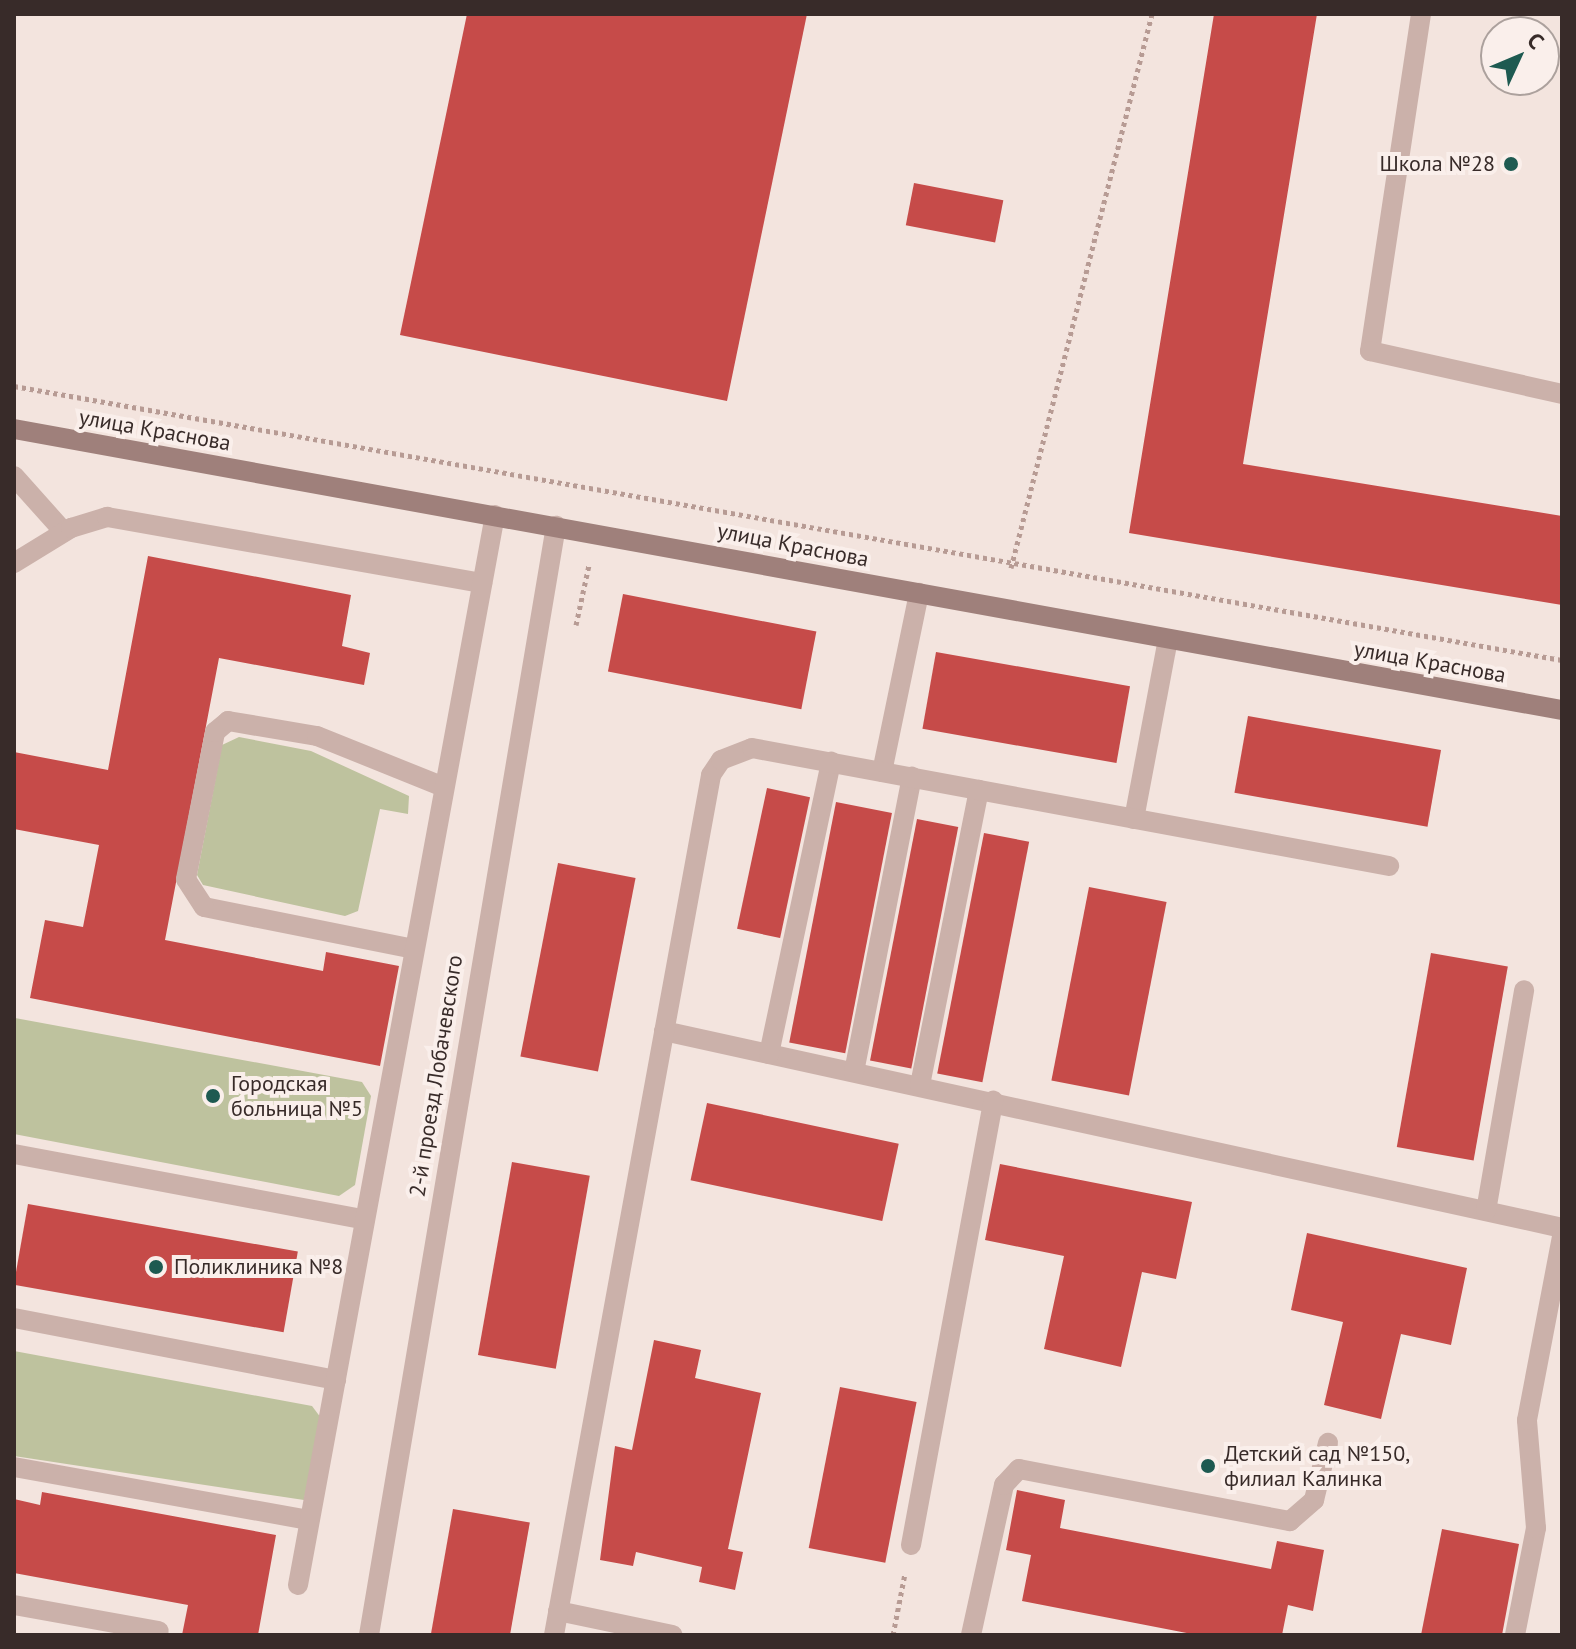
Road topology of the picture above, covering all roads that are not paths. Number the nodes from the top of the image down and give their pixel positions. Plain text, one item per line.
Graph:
1 (1421, 14) edge
2 (1562, 394) edge
3 (14, 429) edge
4 (14, 476) edge
5 (495, 515) junction
6 (556, 526) junction
7 (64, 532) junction
8 (14, 563) edge
9 (482, 583) junction
10 (919, 593) junction
11 (1168, 639) junction
12 (1562, 710) edge
13 (831, 762) junction
14 (882, 772) junction
15 (912, 777) junction
16 (444, 787) junction
17 (979, 790) junction
18 (1134, 819) junction
19 (1389, 866) dead end
20 (414, 949) junction
21 (1524, 990) dead end
22 (664, 1031) junction
23 (769, 1054) junction
24 (854, 1072) junction
25 (920, 1085) junction
26 (993, 1101) junction
27 (14, 1154) edge
28 (1486, 1211) junction
29 (365, 1220) junction
30 (1562, 1228) edge
31 (1562, 1237) edge
32 (14, 1318) edge
33 (336, 1380) junction
34 (1328, 1443) dead end
35 (14, 1467) edge
36 (309, 1520) junction
37 (911, 1545) road end
38 (298, 1585) dead end
39 (14, 1605) edge
40 (558, 1611) junction
41 (159, 1631) dead end
42 (369, 1635) edge
43 (554, 1635) edge
44 (673, 1635) edge
45 (971, 1635) edge
46 (1515, 1635) edge

1 - 2 street
3 - 5 street, улица Краснова
4 - 7 street
5 - 6 street, улица Краснова
5 - 9 street
6 - 10 street, улица Краснова
6 - 42 street, 2-й проезд Лобачевского
7 - 8 street
7 - 9 street
9 - 16 street
10 - 11 street, улица Краснова
10 - 14 street
11 - 12 street, улица Краснова
11 - 18 street
13 - 14 street
13 - 22 street
13 - 23 street
14 - 15 street
15 - 17 street
15 - 24 street
16 - 20 street
16 - 20 street
17 - 18 street
17 - 25 street
18 - 19 street
20 - 29 street
21 - 28 street
22 - 23 street
22 - 40 street
23 - 24 street
24 - 25 street
25 - 26 street
26 - 28 street
26 - 37 street
27 - 29 street
28 - 30 street
29 - 33 street
31 - 46 street
32 - 33 street
33 - 36 street
34 - 45 street
35 - 36 street
36 - 38 street
39 - 41 street
40 - 43 street
40 - 44 street

